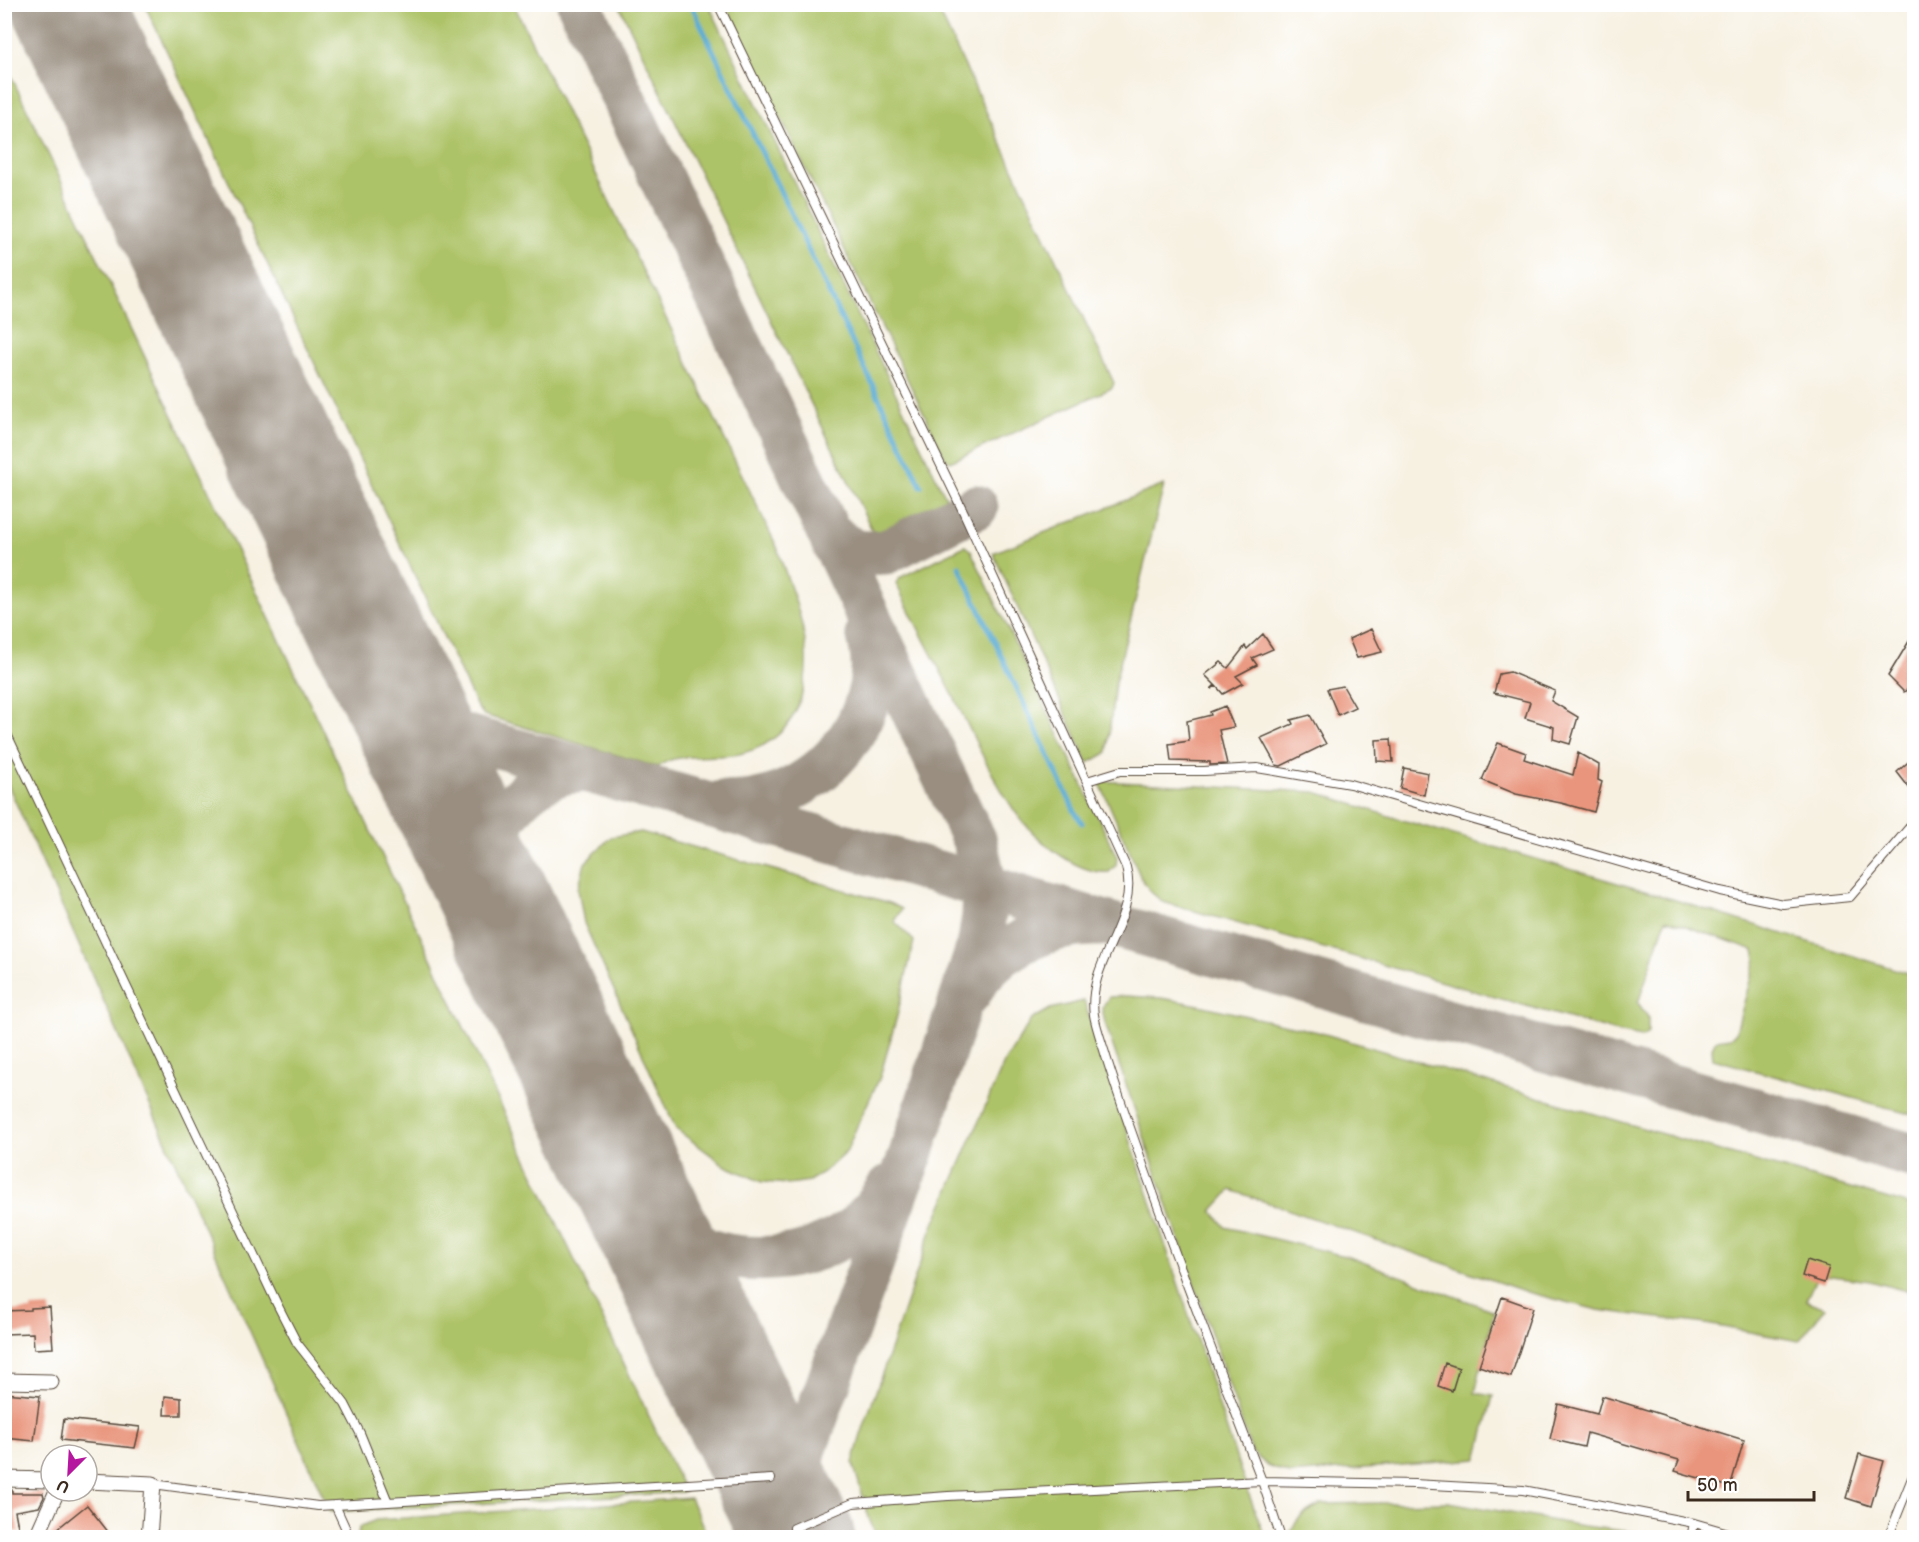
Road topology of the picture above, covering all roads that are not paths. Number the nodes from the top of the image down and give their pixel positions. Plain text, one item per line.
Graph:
1 (718, 4) edge
2 (4, 728) edge
3 (1087, 781) junction
4 (1914, 822) edge
5 (4, 1381) edge
6 (51, 1382) dead end
7 (1914, 1476) edge
8 (4, 1479) edge
9 (771, 1479) dead end
10 (39, 1480) edge
11 (1262, 1481) junction
12 (99, 1482) edge
13 (153, 1484) junction
14 (388, 1502) junction
15 (52, 1503) edge
16 (335, 1505) junction
17 (1694, 1523) junction
18 (794, 1528) dead end
19 (36, 1538) edge
20 (149, 1538) edge
21 (350, 1538) edge
22 (1281, 1538) edge
23 (1691, 1538) edge
24 (1746, 1538) edge
25 (1888, 1538) edge

1 - 3 lane
2 - 14 lane
3 - 4 lane
3 - 11 lane
5 - 6 street
7 - 25 lane
8 - 10 street
9 - 14 lane
11 - 17 lane
11 - 18 lane
11 - 22 lane
12 - 13 street
13 - 16 lane
13 - 20 street
14 - 16 lane
15 - 19 street
16 - 21 lane
17 - 23 lane
17 - 24 lane

